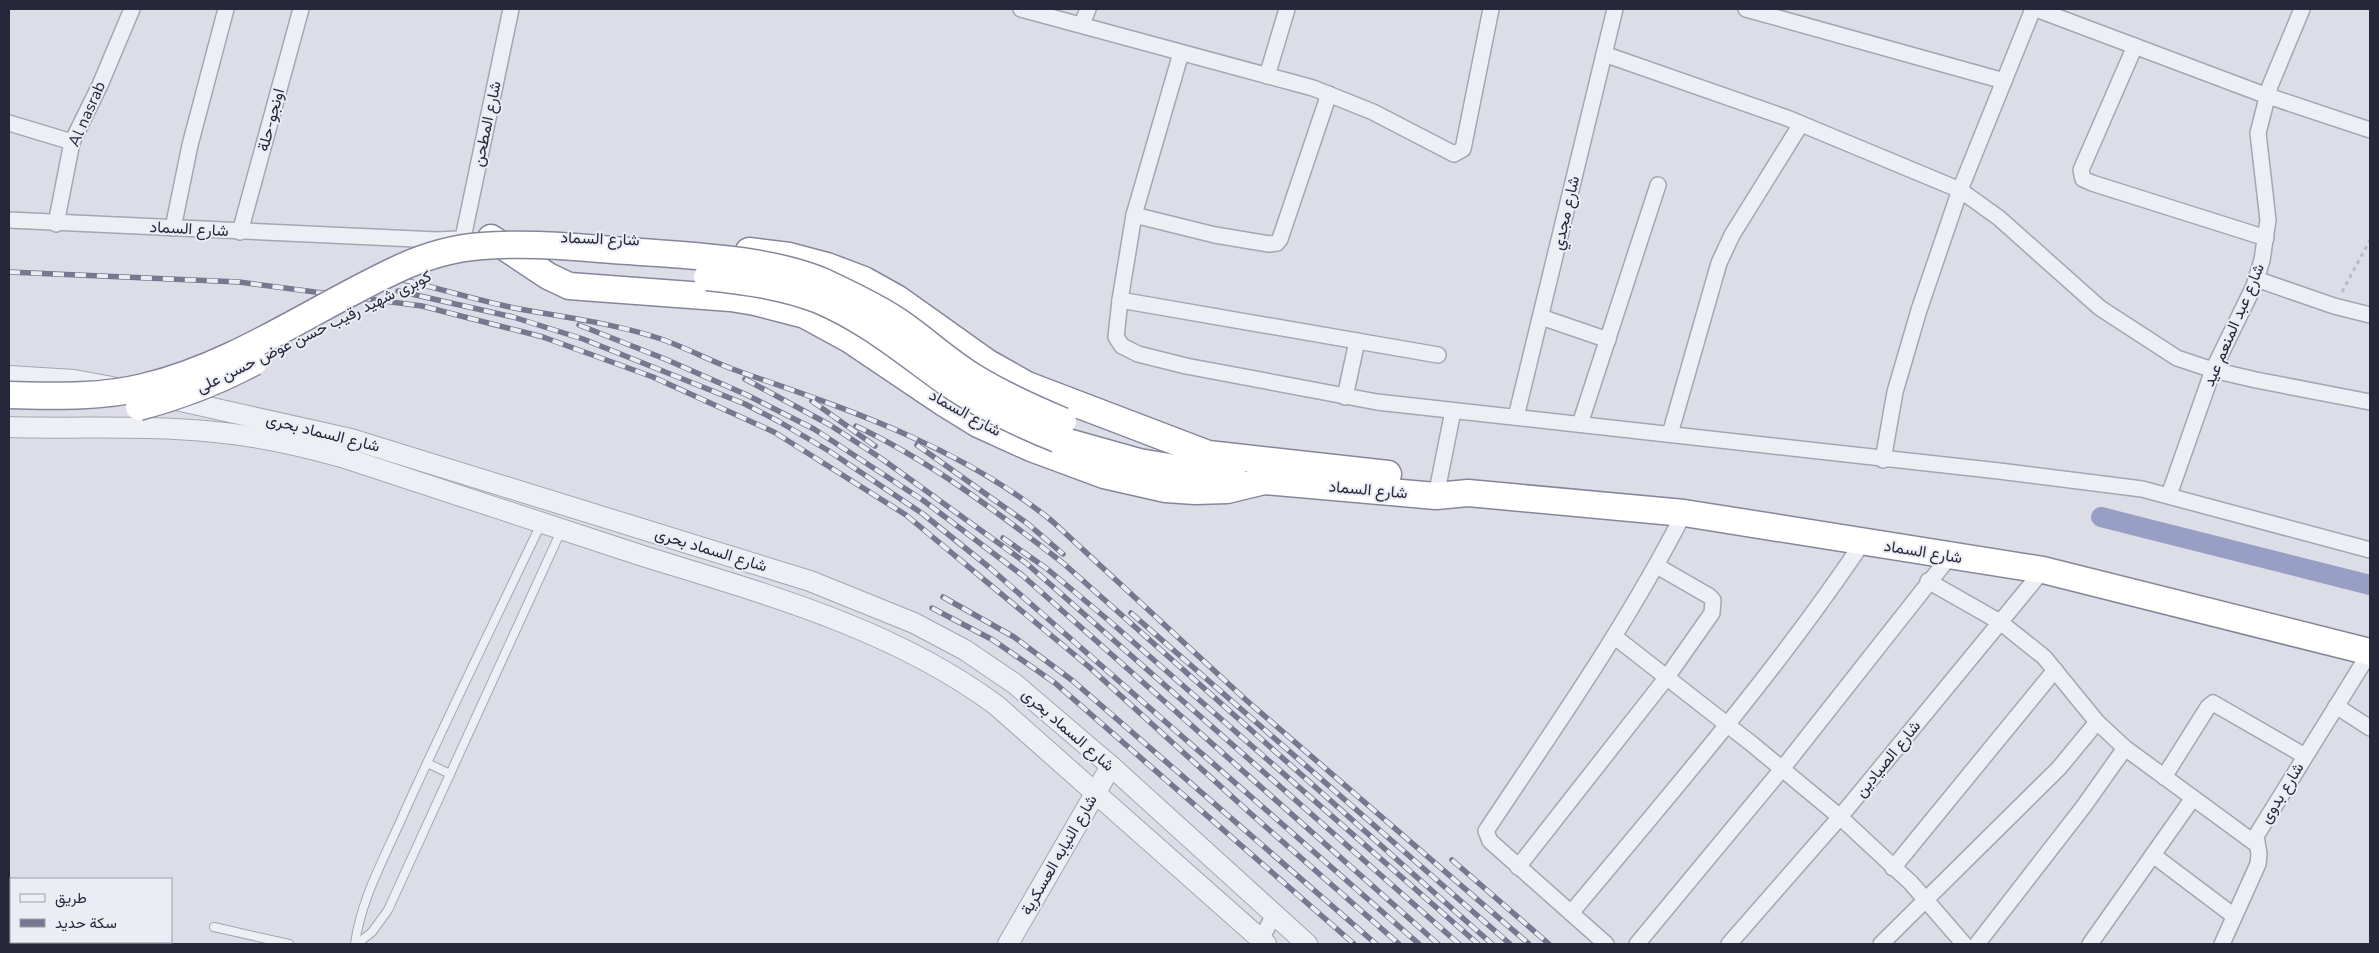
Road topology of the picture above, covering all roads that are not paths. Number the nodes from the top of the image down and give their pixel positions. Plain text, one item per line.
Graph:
1 (132, 9) edge
2 (226, 9) edge
3 (301, 9) edge
4 (511, 9) edge
5 (1021, 9) edge
6 (1088, 9) edge
7 (1287, 9) edge
8 (1491, 9) edge
9 (1615, 9) edge
10 (1746, 9) edge
11 (2034, 9) edge
12 (2302, 9) edge
13 (1082, 24) junction
14 (2135, 46) junction
15 (1181, 53) junction
16 (1604, 54) junction
17 (1267, 76) junction
18 (2004, 82) junction
19 (1329, 94) junction
20 (2267, 95) junction
21 (9, 123) edge
22 (1801, 124) junction
23 (2370, 130) edge
24 (72, 142) junction
25 (1658, 185) dead end
26 (1960, 190) junction
27 (1134, 215) junction
28 (9, 220) edge
29 (56, 224) junction
30 (173, 228) junction
31 (240, 232) junction
32 (490, 237) junction
33 (463, 238) junction
34 (2266, 238) junction
35 (2256, 279) junction
36 (1120, 300) junction
37 (2370, 315) edge
38 (1541, 317) junction
39 (1608, 340) junction
40 (1357, 341) junction
41 (1438, 355) dead end
42 (2212, 370) junction
43 (9, 376) edge
44 (9, 394) edge
45 (1346, 397) junction
46 (2370, 402) edge
47 (1454, 411) junction
48 (9, 413) edge
49 (1516, 417) junction
50 (1580, 424) junction
51 (9, 427) edge
52 (1060, 430) junction
53 (1670, 434) junction
54 (351, 438) junction
55 (1208, 454) junction
56 (346, 458) junction
57 (1883, 460) junction
58 (1264, 481) junction
59 (1437, 488) junction
60 (2169, 495) junction
61 (550, 501) junction
62 (571, 507) junction
63 (1684, 514) junction
64 (541, 524) junction
65 (561, 530) junction
66 (1863, 542) junction
67 (2370, 550) edge
68 (1950, 556) junction
69 (1657, 566) junction
70 (2043, 570) junction
71 (810, 581) junction
72 (1928, 581) junction
73 (800, 605) junction
74 (2000, 622) junction
75 (914, 623) junction
76 (1616, 637) junction
77 (904, 648) junction
78 (2370, 652) edge
79 (2055, 670) junction
80 (1667, 677) junction
81 (2336, 706) junction
82 (2097, 722) junction
83 (1728, 725) junction
84 (2370, 728) edge
85 (2125, 748) junction
86 (2305, 756) junction
87 (427, 763) junction
88 (1111, 766) junction
89 (1782, 769) junction
90 (450, 774) junction
91 (2164, 776) junction
92 (1095, 791) junction
93 (2193, 798) junction
94 (1840, 817) junction
95 (2256, 844) junction
96 (2153, 855) junction
97 (1518, 867) junction
98 (1893, 868) junction
99 (1926, 899) junction
100 (1571, 913) junction
101 (1274, 914) junction
102 (2234, 916) junction
103 (214, 928) dead end
104 (1262, 943) edge
105 (289, 944) edge
106 (356, 944) edge
107 (1008, 944) edge
108 (1307, 944) edge
109 (1606, 944) edge
110 (1636, 944) edge
111 (1729, 944) edge
112 (1881, 944) edge
113 (1964, 944) edge
114 (1977, 944) edge
115 (2090, 944) edge
116 (2222, 944) edge

1 - 24 street, Al nasrab
2 - 30 street
3 - 31 street, اونجو-حلة
4 - 33 street, شارع المطحن
5 - 13 street
6 - 13 street
7 - 17 street
8 - 19 street
9 - 16 street, شارع مجدي
10 - 18 street
11 - 14 street
11 - 18 street
12 - 20 street, شارع عبد المنعم عيد
13 - 15 street
14 - 20 street
14 - 34 street
15 - 17 street
15 - 27 street
16 - 22 street
16 - 38 street, شارع مجدي
17 - 19 street
18 - 26 street
19 - 27 street
20 - 23 street
20 - 34 street, شارع عبد المنعم عيد
21 - 24 street
22 - 26 street
22 - 53 street
24 - 29 street, Al nasrab
25 - 39 street
26 - 42 street
26 - 57 street
27 - 36 street
28 - 29 street, شارع السماد
29 - 30 street, شارع السماد
30 - 31 street, شارع السماد
31 - 33 street, شارع السماد
32 - 33 street, شارع السماد
32 - 55 highway, شارع السماد
32 - 58 highway, شارع السماد
34 - 35 street, شارع عبد المنعم عيد
35 - 37 street
35 - 42 street, شارع عبد المنعم عيد
36 - 40 street
36 - 45 street
38 - 39 street
38 - 49 street, شارع مجدي
39 - 50 street
40 - 41 street
40 - 45 street
42 - 46 street
42 - 60 street, شارع عبد المنعم عيد
43 - 54 street, شارع السماد بحرى
44 - 52 highway, كوبرى شهيد رقيب حسن عوض حسن على, bridge
45 - 47 street
47 - 49 street
47 - 59 street
48 - 52 highway, كوبرى شهيد رقيب حسن عوض حسن على, bridge
49 - 50 street
50 - 53 street
51 - 56 street, شارع السماد بحرى
52 - 55 highway, كوبرى شهيد رقيب حسن عوض حسن على
52 - 58 highway, كوبرى شهيد رقيب حسن عوض حسن على
53 - 57 street
54 - 56 street
54 - 61 street, شارع السماد بحرى
55 - 59 highway, شارع السماد
56 - 64 street, شارع السماد بحرى
57 - 60 street
58 - 59 highway, شارع السماد
59 - 63 highway, شارع السماد
60 - 67 street
61 - 62 street, شارع السماد بحرى
61 - 64 street
62 - 65 street
62 - 71 street, شارع السماد بحرى
63 - 66 highway, شارع السماد
63 - 69 street
64 - 65 street, شارع السماد بحرى
64 - 87 lane
65 - 73 street, شارع السماد بحرى
65 - 90 lane
66 - 68 highway, شارع السماد
66 - 83 street
68 - 70 highway, شارع السماد
68 - 72 street
69 - 76 street
69 - 80 street
70 - 74 street, شارع الصيادين
70 - 78 highway, شارع السماد
71 - 73 street
71 - 75 street, شارع السماد بحرى
72 - 74 street
72 - 89 street
73 - 77 street, شارع السماد بحرى
74 - 79 street
74 - 94 street, شارع الصيادين
75 - 77 street
75 - 88 street, شارع السماد بحرى
76 - 80 street
76 - 97 street
77 - 92 street, شارع السماد بحرى
78 - 81 street, شارع بدوى
79 - 82 street
79 - 98 street
80 - 83 street
80 - 97 street
81 - 84 street
81 - 86 street, شارع بدوى
82 - 85 street
82 - 99 street
83 - 89 street
83 - 100 street
85 - 91 street
85 - 114 street
86 - 91 street
86 - 95 street, شارع بدوى
87 - 90 lane
87 - 106 lane
88 - 92 street, شارع النيابه العسكرية
88 - 101 street, شارع السماد بحرى
89 - 94 street
89 - 110 street
90 - 106 lane
91 - 93 street
92 - 104 street, شارع السماد بحرى
92 - 107 street, شارع النيابه العسكرية
93 - 95 street
93 - 96 street
94 - 98 street
94 - 111 street, شارع الصيادين
95 - 102 street, شارع بدوى
96 - 102 street
96 - 115 street
97 - 100 street
98 - 99 street
99 - 112 street
99 - 113 street
100 - 109 street
101 - 104 street
101 - 108 street, شارع السماد بحرى
102 - 116 street, شارع بدوى
103 - 105 lane

